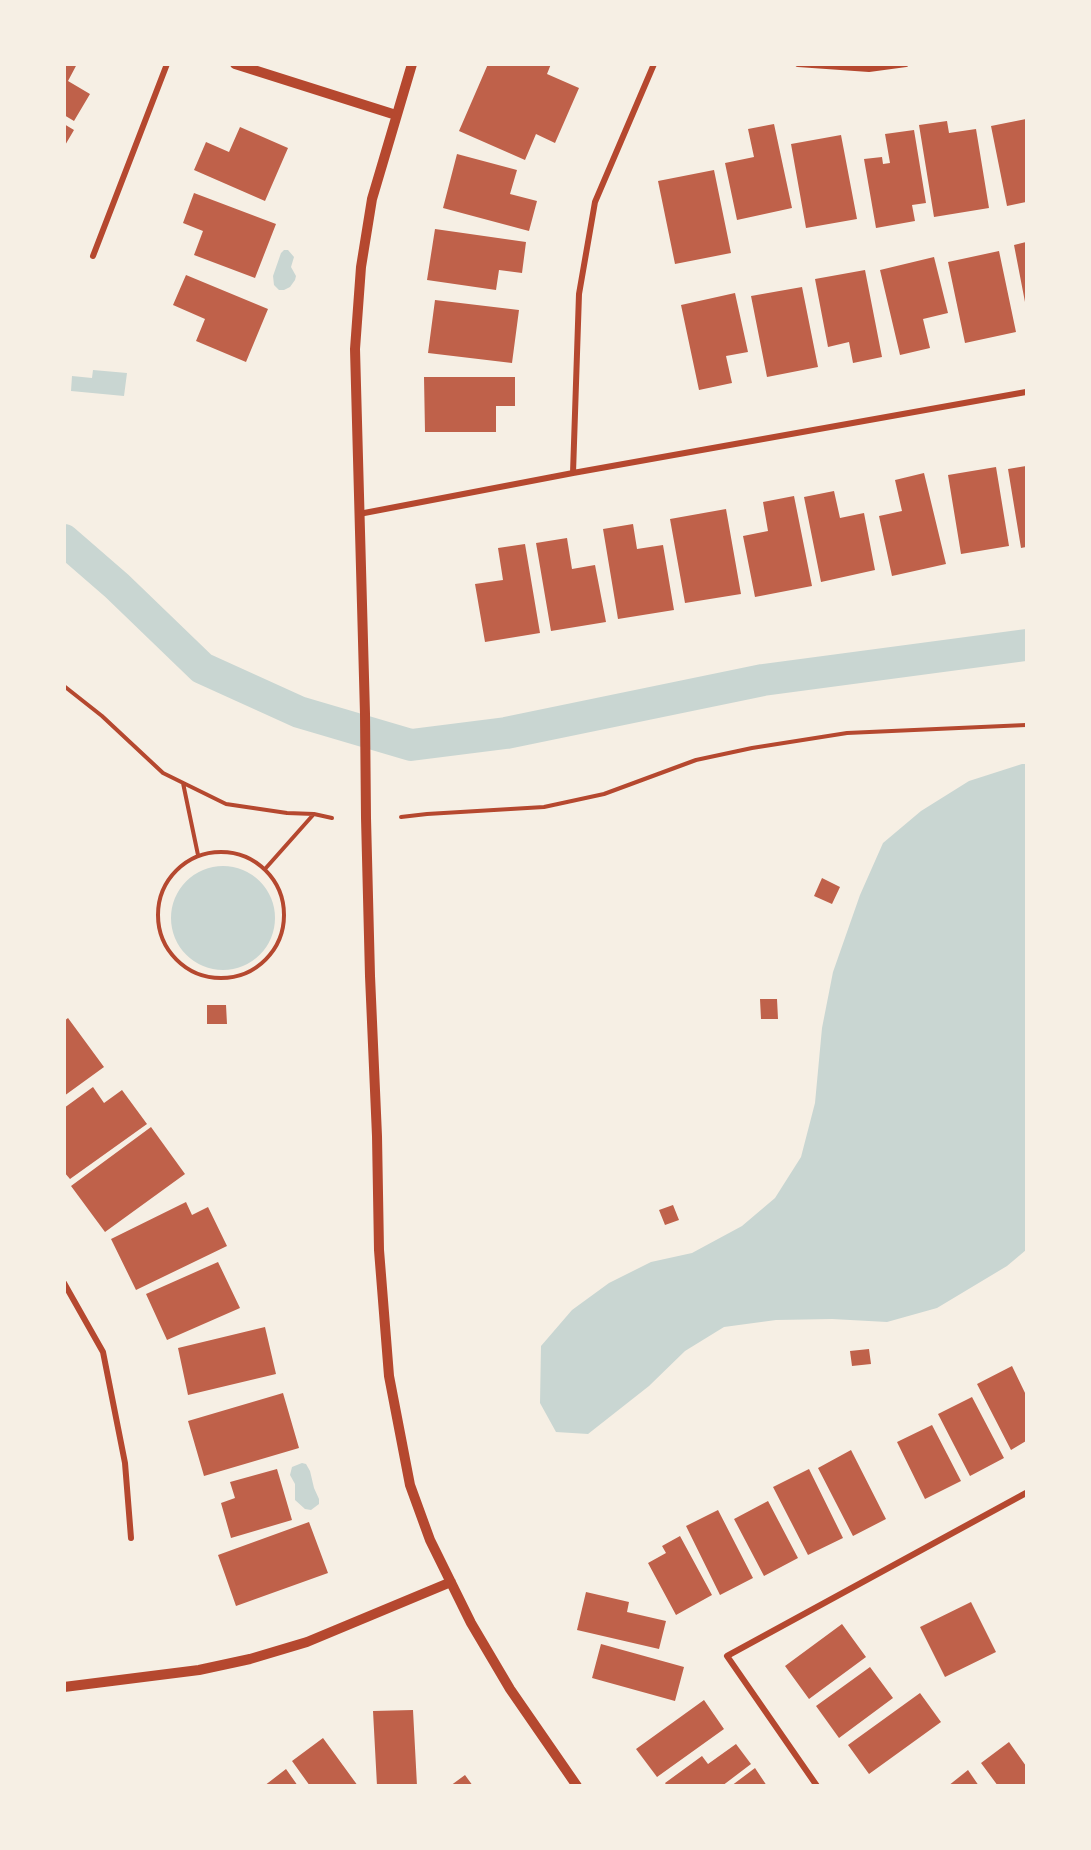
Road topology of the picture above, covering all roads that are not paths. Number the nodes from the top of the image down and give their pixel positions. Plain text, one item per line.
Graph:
1 (167, 64) edge
2 (235, 64) edge
3 (412, 64) edge
4 (654, 64) edge
5 (798, 64) edge
6 (906, 64) edge
7 (396, 115) junction
8 (93, 256) dead end
9 (1026, 392) edge
10 (573, 473) junction
11 (359, 514) junction
12 (64, 1283) edge
13 (1026, 1493) edge
14 (131, 1538) dead end
15 (450, 1582) junction
16 (64, 1687) edge
17 (577, 1785) edge
18 (817, 1785) edge

1 - 8 street
2 - 7 street
3 - 7 street
4 - 10 street
5 - 6 street
7 - 11 street
9 - 10 street
10 - 11 street
11 - 15 street
12 - 14 street
13 - 18 street
15 - 16 street
15 - 17 street

